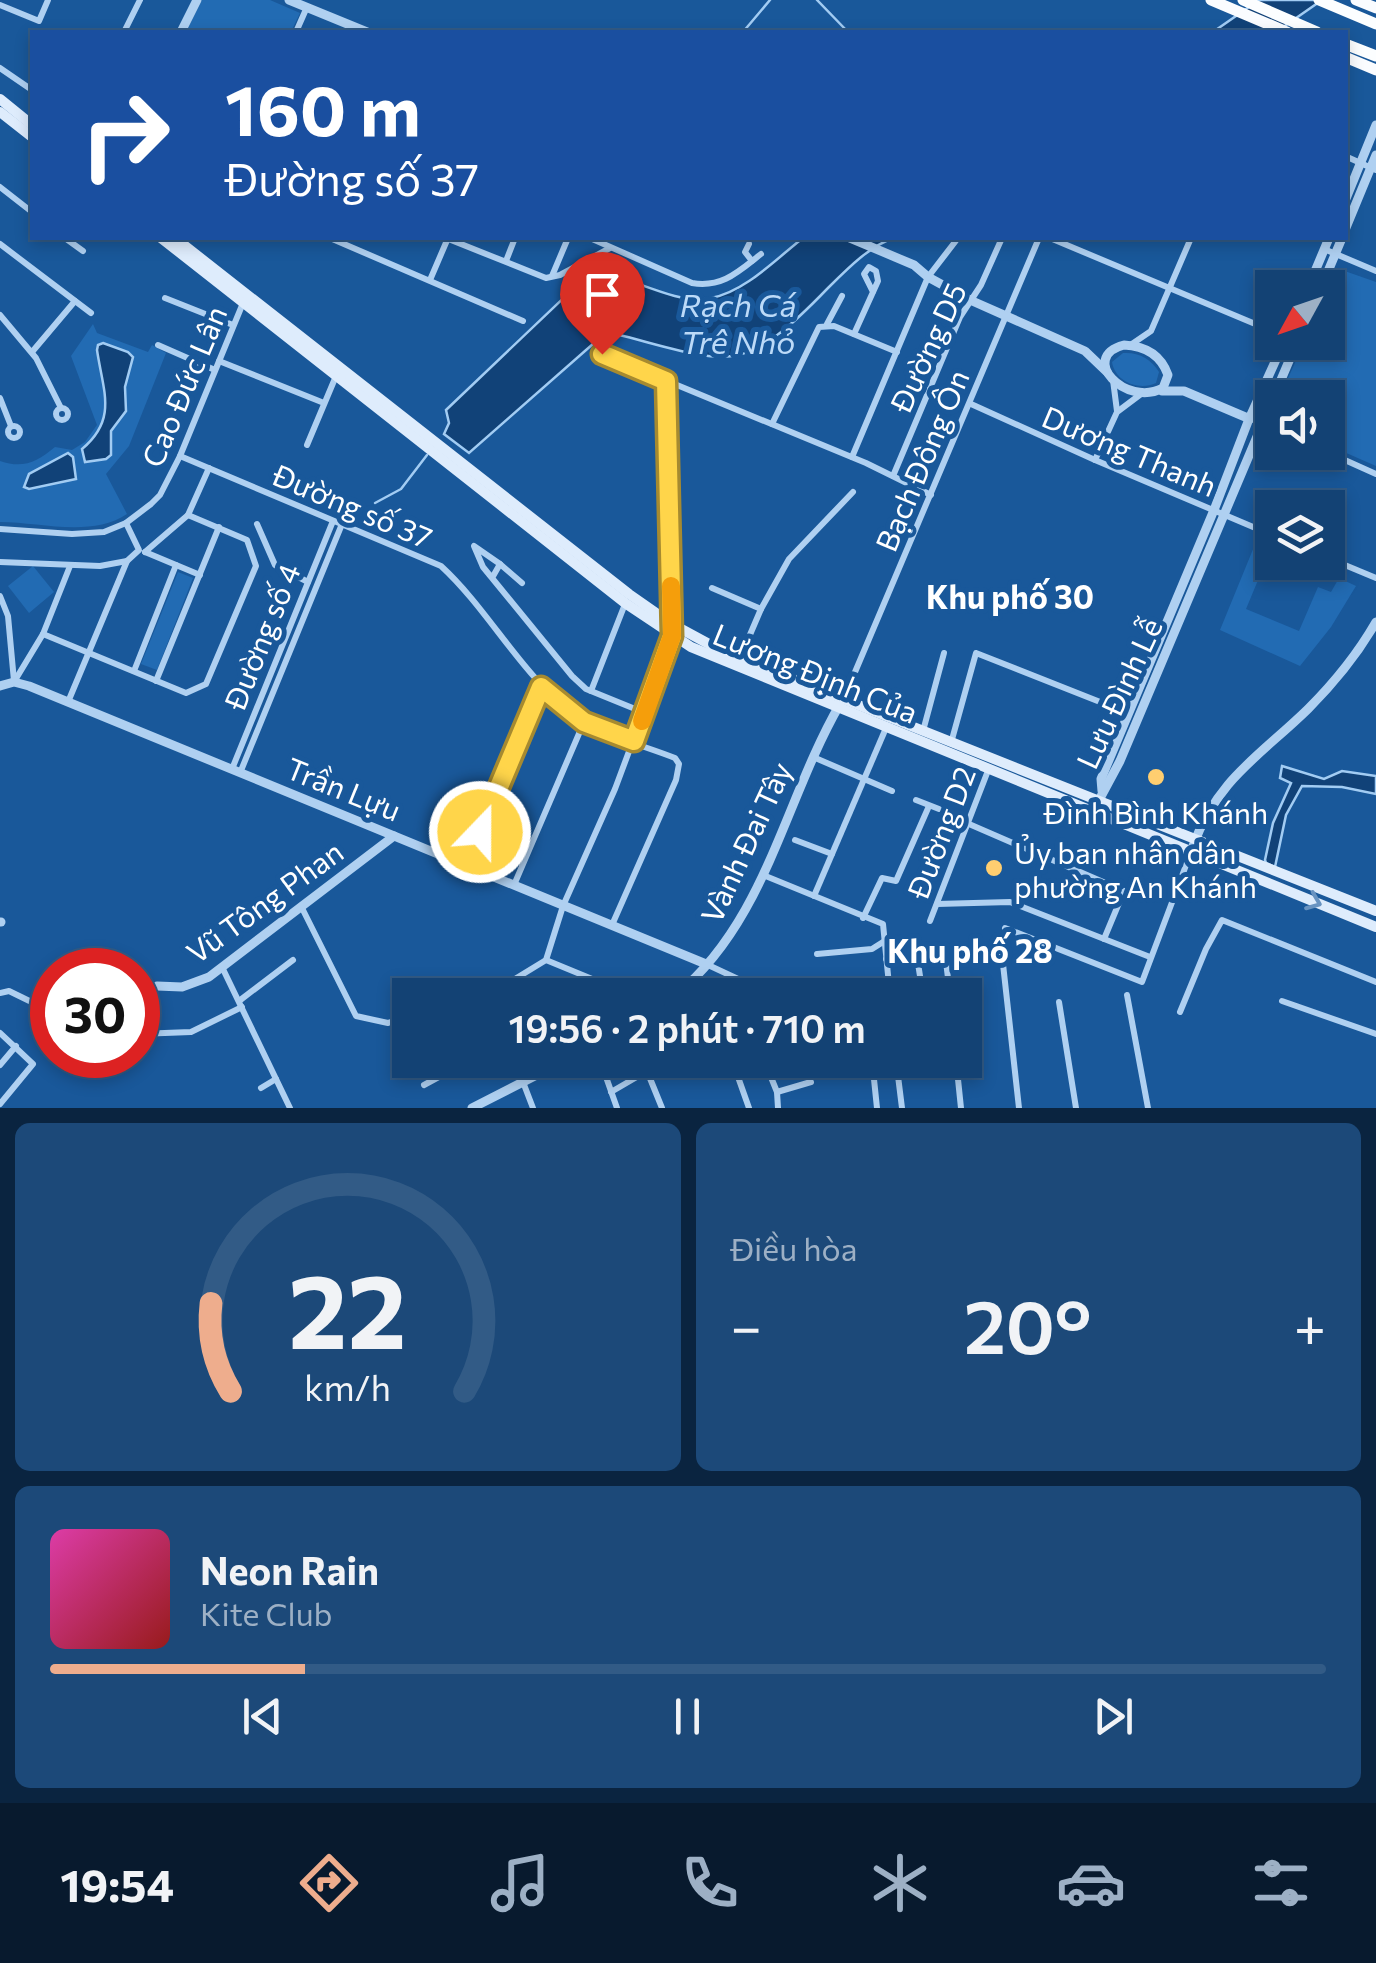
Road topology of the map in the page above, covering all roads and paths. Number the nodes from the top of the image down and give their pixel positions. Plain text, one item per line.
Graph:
1 (48, 0) edge
2 (140, 0) edge
3 (197, 0) edge
4 (289, 0) edge
5 (1211, 0) edge
6 (1243, 0) edge
7 (1319, 0) edge
8 (1358, 1) edge
9 (0, 5) edge
10 (307, 7) junction
11 (1376, 8) edge
12 (1376, 24) edge
13 (125, 30) edge
14 (182, 30) edge
15 (297, 30) edge
16 (362, 30) edge
17 (1282, 30) edge
18 (1313, 30) edge
19 (1348, 45) edge
20 (1376, 56) edge
21 (1348, 58) edge
22 (0, 68) edge
23 (1376, 70) edge
24 (30, 89) edge
25 (0, 100) edge
26 (0, 112) edge
27 (30, 123) edge
28 (1376, 126) edge
29 (30, 135) edge
30 (1376, 155) edge
31 (1369, 167) edge
32 (0, 187) edge
33 (1348, 197) edge
34 (30, 210) edge
35 (1348, 222) edge
36 (68, 240) edge
37 (164, 240) edge
38 (177, 240) edge
39 (335, 240) edge
40 (447, 240) edge
41 (453, 240) edge
42 (515, 240) edge
43 (567, 240) edge
44 (595, 240) edge
45 (855, 240) edge
46 (956, 240) edge
47 (1001, 240) edge
48 (1037, 240) edge
49 (1055, 240) edge
50 (1190, 240) edge
51 (1329, 240) edge
52 (1340, 240) edge
53 (0, 244) edge
54 (749, 244) dead end
55 (611, 247) junction
56 (83, 251) dead end
57 (1330, 251) junction
58 (761, 254) dead end
59 (506, 261) junction
60 (752, 261) junction
61 (1319, 270) edge
62 (1325, 270) edge
63 (1376, 272) edge
64 (551, 277) junction
65 (928, 277) junction
66 (430, 280) junction
67 (1170, 288) junction
68 (873, 292) dead end
69 (842, 296) dead end
70 (165, 298) dead end
71 (970, 300) junction
72 (75, 302) junction
73 (243, 302) junction
74 (90, 313) dead end
75 (0, 316) edge
76 (1006, 317) junction
77 (522, 321) dead end
78 (827, 324) junction
79 (1255, 324) edge
80 (234, 326) junction
81 (1151, 330) junction
82 (854, 334) junction
83 (158, 345) dead end
84 (1124, 346) junction
85 (1085, 351) junction
86 (32, 352) junction
87 (897, 352) junction
88 (602, 354) dead end
89 (1155, 356) junction
90 (1275, 360) edge
91 (217, 366) junction
92 (1164, 366) junction
93 (337, 375) junction
94 (1110, 376) junction
95 (666, 381) junction
96 (1184, 391) junction
97 (1149, 393) junction
98 (0, 398) edge
99 (324, 403) junction
100 (971, 404) junction
101 (61, 408) dead end
102 (1117, 412) junction
103 (1248, 418) junction
104 (1255, 422) edge
105 (406, 423) junction
106 (772, 424) junction
107 (11, 426) dead end
108 (1255, 435) edge
109 (308, 445) dead end
110 (180, 456) junction
111 (852, 457) junction
112 (1094, 460) junction
113 (1345, 460) edge
114 (209, 468) junction
115 (1376, 474) edge
116 (893, 476) junction
117 (489, 488) junction
118 (853, 492) dead end
119 (931, 495) junction
120 (1219, 513) junction
121 (188, 515) junction
122 (333, 520) junction
123 (126, 523) junction
124 (257, 524) dead end
125 (342, 524) junction
126 (219, 528) junction
127 (1255, 528) edge
128 (0, 530) edge
129 (142, 551) junction
130 (126, 561) junction
131 (0, 562) edge
132 (500, 564) junction
133 (176, 565) junction
134 (1345, 565) edge
135 (70, 566) junction
136 (200, 575) junction
137 (492, 578) junction
138 (1376, 578) edge
139 (308, 582) junction
140 (522, 582) dead end
141 (712, 588) dead end
142 (1, 602) edge
143 (626, 603) junction
144 (761, 609) junction
145 (1376, 622) edge
146 (672, 630) junction
147 (43, 634) junction
148 (944, 652) dead end
149 (89, 653) junction
150 (740, 658) junction
151 (134, 671) junction
152 (156, 680) junction
153 (14, 682) junction
154 (0, 686) edge
155 (541, 687) junction
156 (590, 691) junction
157 (68, 702) junction
158 (840, 704) junction
159 (645, 713) junction
160 (1130, 713) junction
161 (584, 722) junction
162 (886, 728) junction
163 (923, 732) junction
164 (634, 741) junction
165 (951, 743) junction
166 (813, 757) junction
167 (990, 765) junction
168 (236, 771) junction
169 (866, 780) junction
170 (892, 791) dead end
171 (1100, 796) junction
172 (916, 800) dead end
173 (930, 806) junction
174 (939, 810) dead end
175 (969, 824) junction
176 (394, 836) junction
177 (794, 840) dead end
178 (1193, 846) junction
179 (832, 854) junction
180 (466, 866) junction
181 (763, 875) junction
182 (514, 886) junction
183 (814, 896) junction
184 (937, 904) junction
185 (564, 906) junction
186 (302, 908) junction
187 (1376, 910) edge
188 (863, 918) junction
189 (930, 921) dead end
190 (612, 926) junction
191 (1005, 928) dead end
192 (1376, 928) edge
193 (1104, 939) junction
194 (883, 942) junction
195 (1001, 946) dead end
196 (816, 954) dead end
197 (917, 957) junction
198 (1150, 957) junction
199 (886, 959) junction
200 (293, 960) dead end
201 (546, 960) junction
202 (706, 964) junction
203 (222, 967) junction
204 (517, 978) edge
205 (590, 978) edge
206 (692, 978) edge
207 (735, 978) edge
208 (888, 978) edge
209 (920, 978) edge
210 (948, 978) edge
211 (1376, 982) edge
212 (160, 986) edge
213 (0, 993) edge
214 (1127, 995) dead end
215 (1282, 1000) dead end
216 (30, 1001) edge
217 (1059, 1002) dead end
218 (240, 1004) junction
219 (1180, 1012) dead end
220 (392, 1023) edge
221 (0, 1033) edge
222 (160, 1033) edge
223 (1376, 1034) edge
224 (16, 1046) junction
225 (0, 1065) edge
226 (437, 1078) edge
227 (531, 1078) edge
228 (607, 1078) edge
229 (636, 1078) edge
230 (650, 1078) edge
231 (738, 1078) edge
232 (771, 1078) edge
233 (874, 1078) edge
234 (898, 1078) edge
235 (958, 1078) edge
236 (276, 1079) junction
237 (523, 1082) junction
238 (811, 1082) dead end
239 (424, 1085) dead end
240 (261, 1088) dead end
241 (612, 1092) junction
242 (777, 1092) junction
243 (0, 1104) edge
244 (290, 1108) edge
245 (472, 1108) edge
246 (533, 1108) edge
247 (618, 1108) edge
248 (662, 1108) edge
249 (749, 1108) edge
250 (778, 1108) edge
251 (876, 1108) edge
252 (902, 1108) edge
253 (961, 1108) edge
254 (1018, 1108) edge
255 (1076, 1108) edge
256 (1148, 1108) edge

1 - 9 street
2 - 13 street
3 - 14 street
4 - 10 street
5 - 17 main road
6 - 18 highway
7 - 12 highway
8 - 11 main road
10 - 15 street
10 - 16 street
19 - 20 highway
21 - 23 main road
22 - 24 street
25 - 27 main road
26 - 29 main road
28 - 31 street
30 - 31 street
31 - 33 street
31 - 35 street
32 - 34 street
36 - 56 street
37 - 73 main road, Lương Định Của
38 - 105 main road, Lương Định Của
39 - 66 street
40 - 66 street
41 - 59 street
42 - 59 street
43 - 64 street
44 - 55 street
45 - 65 street
46 - 65 street
47 - 71 street, Đường D5
48 - 76 street, Bạch Đông Ôn
49 - 67 street
50 - 67 street
51 - 57 street
52 - 57 street
53 - 72 street
54 - 60 street
55 - 60 street
55 - 64 street
57 - 61 street
57 - 62 street
57 - 63 street
58 - 60 street
59 - 64 street
65 - 71 street
65 - 87 street
66 - 77 street
67 - 79 street
67 - 81 street
68 - 82 street
69 - 78 street
70 - 80 street
71 - 76 street
71 - 116 street, Đường D5
72 - 74 street
72 - 86 street
73 - 80 street, Cao Đức Lân
73 - 93 main road, Lương Định Của
75 - 86 street
76 - 85 street
76 - 100 street, Bạch Đông Ôn
78 - 82 street
78 - 106 street
80 - 91 street, Cao Đức Lân
81 - 84 street
81 - 89 street
82 - 87 street
83 - 91 street
84 - 85 street
84 - 89 street
84 - 94 street
85 - 94 street
86 - 101 street
87 - 111 street
88 - 95 street
89 - 92 street
90 - 103 street, Lưu Đình Lễ
91 - 99 street
91 - 110 street, Cao Đức Lân
92 - 96 street
92 - 97 street
93 - 99 street
93 - 105 main road, Lương Định Của
94 - 97 street
94 - 102 street
95 - 106 street
95 - 146 street
96 - 97 street
96 - 103 street
97 - 102 street
98 - 107 street
99 - 109 street
100 - 112 street, Dương Thanh
100 - 119 street, Bạch Đông Ôn
102 - 112 street
103 - 104 street
103 - 120 street, Lưu Đình Lễ
105 - 117 main road, Lương Định Của
106 - 111 street
108 - 120 street, Lưu Đình Lễ
110 - 114 street, Đường số 37
110 - 123 street, Cao Đức Lân
111 - 116 street
112 - 120 street, Dương Thanh
113 - 115 street
114 - 121 street
114 - 122 street, Đường số 37
116 - 119 street
117 - 143 main road, Lương Định Của
117 - 146 main road, Lương Định Của
118 - 144 street
119 - 158 street, Bạch Đông Ôn
120 - 127 street, Dương Thanh
120 - 160 street, Lưu Đình Lễ
120 - 171 street, Lưu Đình Lễ
121 - 126 street
121 - 129 street
122 - 125 street, Đường số 37
122 - 139 street, Đường số 4
123 - 128 street, Cao Đức Lân
123 - 129 street
124 - 139 street
125 - 155 street, Đường số 37
125 - 168 street, Đường số 4
126 - 136 street
126 - 152 street
129 - 130 street
129 - 133 street
130 - 135 street
130 - 149 street
131 - 135 street
132 - 137 street
132 - 137 street
132 - 140 street
133 - 136 street
133 - 151 street
134 - 138 street
135 - 147 street
136 - 152 street
137 - 156 street
139 - 168 street, Đường số 4
141 - 144 street
142 - 153 street
143 - 146 main road, Lương Định Của
143 - 156 street
144 - 150 street
145 - 178 street
146 - 150 main road, Lương Định Của
146 - 158 main road, Lương Định Của
146 - 159 street
147 - 149 street
147 - 153 street
148 - 163 street
149 - 151 street
149 - 157 street
150 - 158 main road, Lương Định Của
151 - 152 street
153 - 154 street
153 - 157 street, Trần Lựu
155 - 161 street, Đường số 37
155 - 180 street
156 - 159 street
157 - 168 street, Trần Lựu
158 - 162 main road, Lương Định Của
158 - 163 main road, Lương Định Của
158 - 166 street, Vành Đai Tây
159 - 164 street
160 - 165 street
160 - 171 street, Lưu Đình Lễ
161 - 164 street, Đường số 37
161 - 182 street
162 - 167 main road, Lương Định Của
162 - 169 street
163 - 165 main road, Lương Định Của
164 - 185 street
164 - 190 street, Đường số 37
165 - 167 main road, Lương Định Của
166 - 169 street
166 - 181 street, Vành Đai Tây
167 - 171 main road, Lương Định Của
167 - 175 street, Đường D2
167 - 178 main road, Lương Định Của
168 - 176 street, Trần Lựu
169 - 170 street
169 - 179 street
171 - 178 main road, Lương Định Của
172 - 173 street
173 - 174 street
173 - 188 street
175 - 184 street, Đường D2
175 - 193 street
176 - 180 street, Trần Lựu
176 - 186 street, Vũ Tông Phan
177 - 179 street
178 - 187 main road, Lương Định Của
178 -> 192 main road, Lương Định Của
178 - 198 street
179 - 183 street
180 - 182 street, Trần Lựu
181 - 183 street
181 - 202 street, Vành Đai Tây
182 - 185 street, Trần Lựu
183 - 188 street
184 - 189 street, Đường D2
184 - 193 street
185 - 190 street, Trần Lựu
185 - 201 street
186 - 203 street, Vũ Tông Phan
186 - 220 street
188 - 194 street
190 - 202 street, Trần Lựu
191 - 198 street
193 - 198 street
194 - 196 street
194 - 199 street
195 - 254 street
197 - 199 street
197 - 209 street
197 - 210 street
199 - 208 street
200 - 218 street
201 - 204 street
201 - 205 street
202 - 206 street, Vành Đai Tây
202 - 207 street
203 - 212 street, Vũ Tông Phan
203 - 218 street
211 - 219 street
213 - 216 street
214 - 256 street
215 - 223 street
217 - 255 street
218 - 222 street
218 - 236 street
221 - 224 street
224 - 225 street
224 - 243 street
226 - 239 street
227 - 237 street
228 - 241 street
229 - 241 street
230 - 248 street
231 - 249 street
232 - 242 street
233 - 251 street
234 - 252 street
235 - 253 street
236 - 240 street
236 - 244 street
237 - 245 street
237 - 246 street
238 - 242 street
241 - 247 street
242 - 250 street

